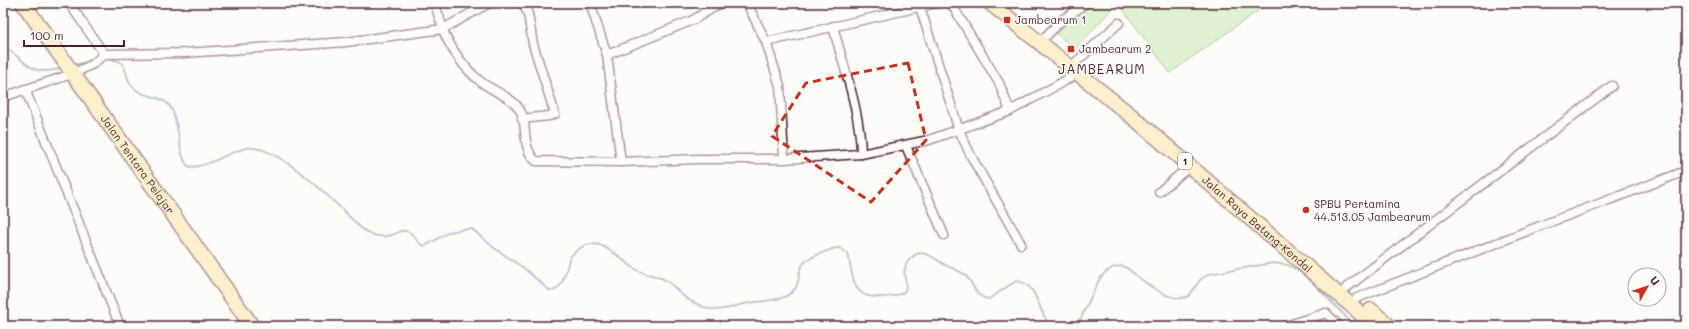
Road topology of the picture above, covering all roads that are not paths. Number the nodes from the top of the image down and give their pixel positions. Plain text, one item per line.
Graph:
1 (23, 3) edge
2 (69, 3) edge
3 (434, 3) edge
4 (489, 3) edge
5 (523, 3) edge
6 (590, 3) edge
7 (721, 3) edge
8 (747, 3) edge
9 (937, 3) edge
10 (951, 3) edge
11 (990, 3) edge
12 (1004, 3) edge
13 (1086, 3) edge
14 (920, 7) junction
15 (1119, 23) dead end
16 (833, 26) junction
17 (443, 29) junction
18 (1046, 36) junction
19 (766, 42) junction
20 (607, 55) junction
21 (103, 56) junction
22 (1078, 67) junction
23 (71, 72) junction
24 (1612, 86) dead end
25 (24, 89) junction
26 (3, 97) edge
27 (1010, 111) junction
28 (522, 119) junction
29 (959, 130) junction
30 (906, 146) junction
31 (861, 154) junction
32 (784, 159) junction
33 (621, 162) junction
34 (1190, 166) junction
35 (1686, 172) edge
36 (1159, 192) dead end
37 (944, 236) dead end
38 (1021, 244) dead end
39 (1346, 288) junction
40 (1357, 298) junction
41 (1360, 322) edge
42 (1289, 325) edge
43 (120, 326) edge
44 (252, 326) edge
45 (1339, 326) edge
46 (1375, 326) edge
47 (1389, 326) edge

1 - 23 highway, Jalan Tentara Pelajar
2 - 21 street
3 - 17 street
4 - 17 street
5 - 28 street
6 - 20 street
7 - 20 street
8 - 19 street
9 - 14 street
10 - 27 street
11 - 22 highway, Jalan Raya Batang-Kendal / 1
12 - 18 highway, Jalan Raya Batang-Kendal / 1
13 - 18 street
14 - 16 street
14 - 29 street
15 - 22 street
16 - 19 street
16 - 31 street
17 - 21 street
17 - 28 street
18 - 22 highway, Jalan Raya Batang-Kendal / 1
19 - 32 street
20 - 33 street
21 - 23 street
22 - 27 street
22 - 34 highway, Jalan Raya Batang-Kendal / 1
22 - 39 highway, Jalan Raya Batang-Kendal / 1
23 - 25 street
23 - 44 highway, Jalan Tentara Pelajar
24 - 39 street
25 - 26 street
25 - 43 street
27 - 29 street
28 - 33 street
29 - 30 street
29 - 38 street
30 - 31 street
30 - 37 street
31 - 32 street
32 - 33 street
34 - 36 street
34 - 41 highway, Jalan Raya Batang-Kendal / 1
35 - 40 street
39 - 40 highway, Jalan Raya Batang-Kendal / 1
40 - 47 highway, Jalan Raya Batang-Kendal / 1
41 - 46 highway, Jalan Raya Batang-Kendal / 1
42 - 45 street

